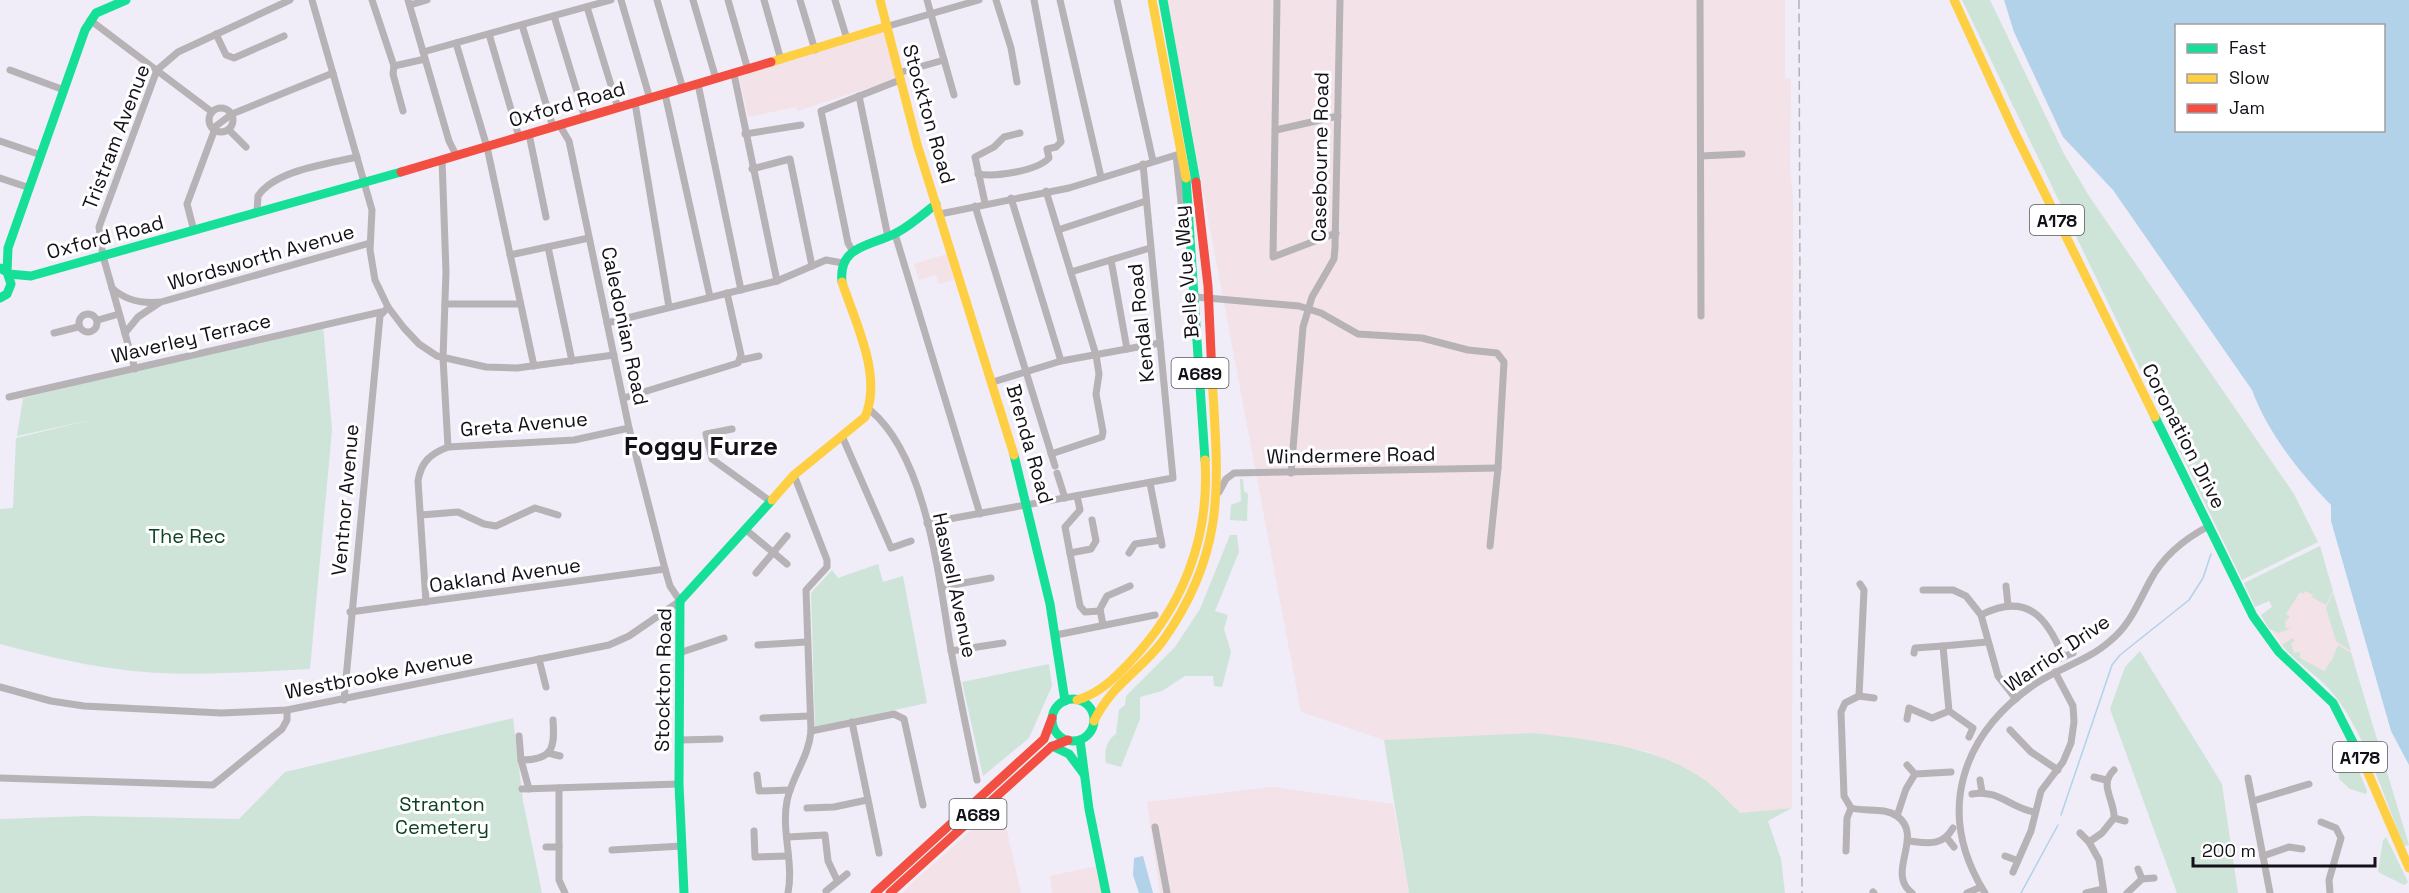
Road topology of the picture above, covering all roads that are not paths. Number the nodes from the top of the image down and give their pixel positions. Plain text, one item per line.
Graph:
1 (126, 0) edge
2 (290, 0) edge
3 (312, 0) edge
4 (372, 0) edge
5 (427, 0) edge
6 (611, 0) edge
7 (621, 0) edge
8 (657, 0) edge
9 (693, 0) edge
10 (728, 0) edge
11 (764, 0) edge
12 (800, 0) edge
13 (835, 0) edge
14 (879, 0) edge
15 (927, 0) edge
16 (979, 0) edge
17 (996, 0) edge
18 (1034, 0) edge
19 (1060, 0) edge
20 (1116, 0) edge
21 (1152, 0) edge
22 (1163, 0) edge
23 (1277, 0) edge
24 (1340, 0) edge
25 (1700, 0) edge
26 (1954, 0) edge
27 (409, 2) edge
28 (587, 7) junction
29 (930, 14) junction
30 (555, 16) junction
31 (90, 20) junction
32 (522, 25) junction
33 (885, 27) junction
34 (216, 34) junction
35 (489, 34) junction
36 (284, 36) dead end
37 (847, 39) junction
38 (456, 43) junction
39 (815, 50) junction
40 (424, 55) junction
41 (781, 60) junction
42 (944, 60) junction
43 (394, 66) junction
44 (10, 70) dead end
45 (157, 70) junction
46 (748, 70) junction
47 (333, 73) junction
48 (734, 74) junction
49 (899, 77) junction
50 (716, 79) junction
51 (1017, 82) dead end
52 (698, 84) junction
53 (683, 89) junction
54 (64, 90) junction
55 (665, 94) junction
56 (954, 95) dead end
57 (859, 96) junction
58 (650, 99) junction
59 (635, 103) junction
60 (618, 108) junction
61 (404, 111) dead end
62 (212, 112) junction
63 (232, 114) junction
64 (1338, 116) junction
65 (585, 118) junction
66 (801, 124) dead end
67 (556, 127) junction
68 (214, 129) junction
69 (229, 130) junction
70 (1276, 130) junction
71 (1020, 133) dead end
72 (529, 134) junction
73 (746, 134) junction
74 (519, 137) junction
75 (0, 141) edge
76 (246, 147) dead end
77 (487, 147) junction
78 (1742, 154) dead end
79 (41, 155) junction
80 (456, 155) junction
81 (1701, 156) junction
82 (357, 157) junction
83 (442, 159) junction
84 (1153, 161) junction
85 (1143, 164) junction
86 (752, 169) junction
87 (978, 174) junction
88 (1101, 177) junction
89 (0, 178) edge
90 (364, 182) junction
91 (30, 188) junction
92 (1046, 191) junction
93 (1011, 198) junction
94 (1146, 201) junction
95 (985, 203) junction
96 (936, 204) junction
97 (975, 206) junction
98 (257, 212) junction
99 (940, 214) junction
100 (546, 217) dead end
101 (1183, 221) dead end
102 (1058, 230) junction
103 (194, 231) junction
104 (1336, 233) junction
105 (891, 235) junction
106 (589, 238) junction
107 (370, 243) junction
108 (548, 247) junction
109 (8, 248) junction
110 (1150, 248) junction
111 (852, 250) junction
112 (510, 255) junction
113 (103, 256) junction
114 (0, 259) edge
115 (1110, 260) junction
116 (843, 263) junction
117 (812, 266) junction
118 (5, 271) edge
119 (1071, 272) junction
120 (31, 276) junction
121 (777, 281) junction
122 (112, 288) junction
123 (741, 290) junction
124 (727, 293) junction
125 (5, 295) edge
126 (710, 297) junction
127 (1196, 297) junction
128 (1208, 298) junction
129 (161, 302) junction
130 (520, 303) junction
131 (0, 304) edge
132 (445, 304) junction
133 (669, 307) junction
134 (1309, 308) junction
135 (384, 310) junction
136 (119, 314) junction
137 (1701, 316) dead end
138 (607, 322) junction
139 (54, 333) dead end
140 (125, 333) junction
141 (1160, 343) junction
142 (1127, 349) junction
143 (1096, 355) junction
144 (614, 356) junction
145 (759, 356) dead end
146 (443, 358) junction
147 (741, 360) junction
148 (572, 361) junction
149 (1061, 361) junction
150 (534, 366) junction
151 (135, 369) junction
152 (1026, 372) junction
153 (993, 382) junction
154 (9, 398) dead end
155 (624, 398) junction
156 (870, 410) junction
157 (629, 428) junction
158 (732, 429) dead end
159 (843, 436) junction
160 (448, 447) junction
161 (1051, 454) junction
162 (1498, 468) junction
163 (1291, 472) junction
164 (794, 475) junction
165 (1150, 483) junction
166 (1077, 496) junction
167 (1217, 496) junction
168 (1065, 498) junction
169 (770, 501) junction
170 (1029, 505) junction
171 (545, 509) junction
172 (980, 514) junction
173 (421, 515) junction
174 (558, 516) dead end
175 (542, 519) dead end
176 (1092, 520) dead end
177 (927, 523) junction
178 (2209, 526) junction
179 (745, 529) junction
180 (787, 536) dead end
181 (911, 541) dead end
182 (1490, 546) dead end
183 (773, 553) junction
184 (1070, 553) junction
185 (1129, 553) dead end
186 (786, 564) dead end
187 (664, 569) junction
188 (756, 573) dead end
189 (991, 578) dead end
190 (1860, 584) dead end
191 (1130, 586) dead end
192 (2006, 586) dead end
193 (941, 587) junction
194 (1923, 591) dead end
195 (680, 601) junction
196 (426, 602) junction
197 (2008, 605) junction
198 (1100, 610) junction
199 (350, 612) junction
200 (1155, 615) dead end
201 (1981, 615) junction
202 (1102, 625) junction
203 (1056, 634) junction
204 (724, 638) dead end
205 (806, 642) junction
206 (1987, 642) junction
207 (1003, 643) dead end
208 (758, 645) dead end
209 (1943, 646) junction
210 (951, 651) junction
211 (2073, 652) dead end
212 (679, 653) junction
213 (1914, 653) dead end
214 (2063, 657) junction
215 (539, 659) junction
216 (2052, 663) dead end
217 (2055, 672) junction
218 (0, 687) edge
219 (546, 687) dead end
220 (1859, 696) junction
221 (1874, 698) dead end
222 (2016, 699) junction
223 (344, 700) junction
224 (1077, 700) junction
225 (1065, 701) junction
226 (287, 710) junction
227 (1949, 711) junction
228 (810, 716) junction
229 (763, 718) dead end
230 (1052, 718) junction
231 (1907, 718) dead end
232 (553, 720) dead end
233 (1094, 721) junction
234 (852, 722) junction
235 (2010, 730) dead end
236 (811, 731) junction
237 (519, 736) dead end
238 (1969, 736) dead end
239 (720, 739) dead end
240 (1068, 740) junction
241 (1080, 740) junction
242 (680, 741) junction
243 (1052, 746) junction
244 (548, 753) junction
245 (560, 756) dead end
246 (521, 760) junction
247 (1907, 765) dead end
248 (2058, 770) junction
249 (2114, 770) dead end
250 (1951, 772) dead end
251 (1915, 774) junction
252 (757, 775) dead end
253 (1085, 776) junction
254 (2094, 777) dead end
255 (0, 778) edge
256 (2248, 778) dead end
257 (977, 780) dead end
258 (1980, 780) dead end
259 (2106, 780) junction
260 (679, 783) junction
261 (2309, 784) dead end
262 (559, 788) junction
263 (790, 790) junction
264 (1982, 792) junction
265 (1972, 794) dead end
266 (867, 800) junction
267 (2253, 801) junction
268 (923, 805) dead end
269 (807, 808) dead end
270 (1851, 808) junction
271 (2034, 812) junction
272 (1897, 816) junction
273 (2114, 818) junction
274 (2125, 821) dead end
275 (2321, 822) dead end
276 (1155, 827) dead end
277 (1953, 828) dead end
278 (754, 831) dead end
279 (2080, 833) dead end
280 (788, 837) junction
281 (1947, 838) junction
282 (1909, 841) junction
283 (2089, 842) junction
284 (682, 846) junction
285 (546, 847) dead end
286 (559, 847) junction
287 (1954, 847) dead end
288 (612, 849) dead end
289 (2302, 849) dead end
290 (1846, 851) dead end
291 (879, 853) dead end
292 (788, 856) junction
293 (2005, 856) dead end
294 (2264, 856) junction
295 (2016, 860) junction
296 (2409, 868) edge
297 (2138, 869) dead end
298 (2013, 872) dead end
299 (847, 874) dead end
300 (2154, 878) dead end
301 (2142, 879) junction
302 (837, 880) junction
303 (1983, 890) edge
304 (826, 891) dead end
305 (2103, 891) edge
306 (1909, 892) edge
307 (565, 893) edge
308 (684, 893) edge
309 (788, 893) edge
310 (875, 893) edge
311 (891, 893) edge
312 (1106, 893) edge
313 (1167, 893) edge
314 (1967, 893) edge
315 (2086, 893) edge
316 (2127, 893) edge
317 (2270, 893) edge
318 (2330, 893) edge

1 - 31 main road
2 - 34 street, Tristram Avenue
3 - 47 street
4 - 43 street
5 - 27 street
6 - 28 street
7 - 58 street
8 - 53 street
9 - 50 street
10 - 46 street
11 - 41 street
12 - 39 street
13 - 37 street
14 - 33 main road, Stockton Road
15 - 29 street
16 - 29 street
17 - 51 street
18 - 87 street
19 - 88 street
20 - 84 street
21 - 127 main road, Belle Vue Way / A689
22 - 128 main road, Belle Vue Way / A689
23 - 70 street
24 - 64 street, Casebourne Road
25 - 81 street
26 - 178 main road, Coronation Drive / A178
27 - 40 street
28 - 30 street
28 - 60 street
29 - 33 street
29 - 42 street
30 - 32 street
30 - 65 street
31 - 45 street
31 - 54 main road
32 - 35 street
32 - 67 street, Caledonian Road
33 - 37 main road, Oxford Road
33 - 49 main road, Stockton Road
34 - 36 street
34 - 45 street, Tristram Avenue
35 - 38 street
35 - 74 street
37 - 39 main road, Oxford Road
38 - 40 street
38 - 77 street
39 - 41 main road, Oxford Road
40 - 43 street
40 - 80 street
41 - 46 main road, Oxford Road
42 - 49 street
42 - 56 street
43 - 61 street
44 - 54 street
45 - 62 street
45 - 113 street, Tristram Avenue
46 - 48 main road, Oxford Road
47 - 63 street
47 - 82 street
48 - 50 main road, Oxford Road
48 - 73 street
49 - 57 street
49 - 96 main road, Stockton Road
50 - 52 main road, Oxford Road
52 - 53 main road, Oxford Road
52 - 123 street
53 - 55 main road, Oxford Road
54 - 79 main road
55 - 58 main road, Oxford Road
55 - 126 street
57 - 105 street
57 - 111 street
58 - 59 main road, Oxford Road
59 - 60 main road, Oxford Road
59 - 133 street
60 - 65 main road, Oxford Road
62 - 63 street
62 - 68 street
63 - 68 street
63 - 69 street
64 - 70 street
64 - 104 street, Casebourne Road
65 - 67 main road, Oxford Road
66 - 73 street
67 - 72 main road, Oxford Road
67 - 106 street, Caledonian Road
68 - 69 street
68 - 103 street
69 - 76 street
70 - 104 street
71 - 87 street
72 - 74 main road, Oxford Road
72 - 100 street
73 - 86 street
74 - 77 main road, Oxford Road
75 - 79 street
77 - 80 main road, Oxford Road
77 - 112 street
78 - 81 street
79 - 91 main road
80 - 83 main road, Oxford Road
81 - 137 street
82 - 90 street
82 - 98 street
83 - 90 main road, Oxford Road
83 - 132 street
84 - 85 street
84 - 101 street
85 - 88 street
85 - 94 street, Kendal Road
86 - 117 street
86 - 121 street
87 - 95 street
88 - 92 street
89 - 91 street
90 - 98 main road, Oxford Road
90 - 107 street
91 - 109 main road
92 - 93 street
92 - 102 street
93 - 95 street
93 - 149 street
94 - 102 street
94 - 110 street, Kendal Road
95 - 97 street
96 - 99 main road, Brenda Road
96 - 105 main road, Stockton Road
97 - 99 street
97 - 152 street
98 - 103 main road, Oxford Road
99 - 153 main road, Brenda Road
102 - 119 street
103 - 113 main road, Oxford Road
104 - 134 street, Casebourne Road
105 - 111 main road, Stockton Road
105 - 172 street
106 - 108 street
106 - 138 street, Caledonian Road
107 - 129 street, Wordsworth Avenue
107 - 135 street, Wordsworth Avenue
108 - 112 street
108 - 148 street
109 - 114 main road
109 - 118 main road
110 - 115 street
110 - 141 street, Kendal Road
111 - 116 main road
112 - 130 street
113 - 120 main road, Oxford Road
113 - 122 street
115 - 119 street
115 - 142 street
116 - 117 street
116 - 156 main road
117 - 121 street
118 - 120 main road, Oxford Road
118 - 125 main road
119 - 143 street
120 - 125 main road, Oxford Road
121 - 123 street
122 - 129 street, Wordsworth Avenue
122 - 136 street
123 - 124 street
124 - 126 street
124 - 147 street
125 - 131 street
126 - 133 street
127 - 128 street
127 - 224 main road, Belle Vue Way / A689
128 - 134 street
128 - 167 main road, Belle Vue Way / A689
129 - 140 street, Wordsworth Avenue
130 - 132 street
130 - 150 street
132 - 146 street
133 - 138 street
134 - 162 street
134 - 163 street, Casebourne Road
135 - 146 street, Wordsworth Avenue
135 - 151 street, Waverley Terrace
135 - 199 street, Ventnor Avenue
136 - 139 street
136 - 140 street
138 - 144 street, Caledonian Road
140 - 151 street
141 - 142 street
141 - 165 street, Kendal Road
142 - 143 street
143 - 149 street
143 - 161 street
144 - 148 street
144 - 155 street, Caledonian Road
145 - 147 street
146 - 150 street
146 - 160 street
147 - 155 street
148 - 150 street
149 - 152 street
151 - 154 street, Waverley Terrace
152 - 153 street
152 - 161 street
153 - 170 main road, Brenda Road
155 - 157 street, Caledonian Road
156 - 159 main road, Stockton Road
156 - 177 street, Haswell Avenue
157 - 160 street, Greta Avenue
157 - 187 street, Caledonian Road
158 - 169 street
159 - 164 main road, Stockton Road
159 - 181 street
160 - 173 street, Greta Avenue
161 - 168 street
162 - 163 street, Windermere Road
162 - 182 street
163 - 167 street, Windermere Road
164 - 169 main road, Stockton Road
164 - 205 street
165 - 166 street
165 - 185 street
166 - 168 street
166 - 184 street
167 - 233 main road, Belle Vue Way / A689
168 - 170 street
169 - 179 main road, Stockton Road
170 - 172 street
170 - 203 main road, Brenda Road
171 - 173 street
171 - 174 street
171 - 175 street
172 - 177 street
173 - 196 street, Greta Avenue
176 - 184 street
177 - 193 street, Haswell Avenue
178 - 217 street, Warrior Drive
178 - 296 main road, Coronation Drive / A178
179 - 183 street
179 - 195 main road, Stockton Road
180 - 183 street
183 - 186 street
183 - 188 street
184 - 198 street
187 - 195 street, Caledonian Road
187 - 196 street, Oakland Avenue
189 - 193 street
190 - 220 street
191 - 198 street
192 - 197 street
193 - 210 street, Haswell Avenue
194 - 201 street
195 - 212 main road, Stockton Road
195 - 215 street, Westbrooke Avenue
196 - 199 street, Oakland Avenue
197 - 201 street
197 - 214 street
198 - 202 street
199 - 223 street, Ventnor Avenue
200 - 202 street
201 - 206 street
202 - 203 street
203 - 225 main road, Brenda Road
204 - 212 street
205 - 208 street
205 - 228 street
206 - 209 street
206 - 222 street
207 - 210 street
209 - 213 street
209 - 227 street
210 - 257 street, Haswell Avenue
211 - 214 street
212 - 242 main road, Stockton Road
214 - 216 street
215 - 219 street
215 - 223 street, Westbrooke Avenue
217 - 222 street, Warrior Drive
217 - 248 street
218 - 226 street, Westbrooke Avenue
220 - 221 street
220 - 270 street
222 - 303 street, Warrior Drive
223 - 226 street, Westbrooke Avenue
224 - 225 main road, A689
224 - 233 main road
225 - 230 main road, A689
226 - 255 street
227 - 231 street
227 - 238 street
228 - 229 street
228 - 236 street
230 - 240 main road
230 - 310 main road, A689
232 - 244 street
233 - 241 main road, A689
234 - 236 street
234 - 266 street
234 - 268 street
235 - 248 street
236 - 263 street
237 - 246 street
239 - 242 street
240 - 241 main road, A689
240 - 243 main road, A689
241 - 253 main road
242 - 260 main road, Stockton Road
243 - 253 main road
243 - 311 main road, A689
244 - 245 street
244 - 246 street
246 - 262 street
247 - 251 street
248 - 271 street
249 - 259 street
250 - 251 street
251 - 272 street
252 - 263 street
253 - 312 main road
254 - 259 street
256 - 267 street
258 - 264 street
259 - 273 street
260 - 262 street
260 - 284 main road, Stockton Road
261 - 267 street
262 - 286 street
263 - 280 street
264 - 265 street
264 - 271 street
266 - 269 street
266 - 291 street
267 - 294 street
270 - 272 street
270 - 290 street
271 - 295 street
272 - 282 street
273 - 274 street
273 - 283 street
275 - 318 street
276 - 313 street
277 - 281 street
278 - 292 street
279 - 283 street
280 - 292 street
280 - 302 street
281 - 282 street
281 - 287 street
282 - 306 street
283 - 305 street
284 - 288 street
284 - 308 main road, Stockton Road
285 - 286 street
286 - 307 street
289 - 294 street
292 - 309 street
293 - 295 street
294 - 317 street
295 - 298 street
297 - 301 street
299 - 302 street
300 - 301 street
301 - 316 street
302 - 304 street
303 - 314 street
305 - 315 street

